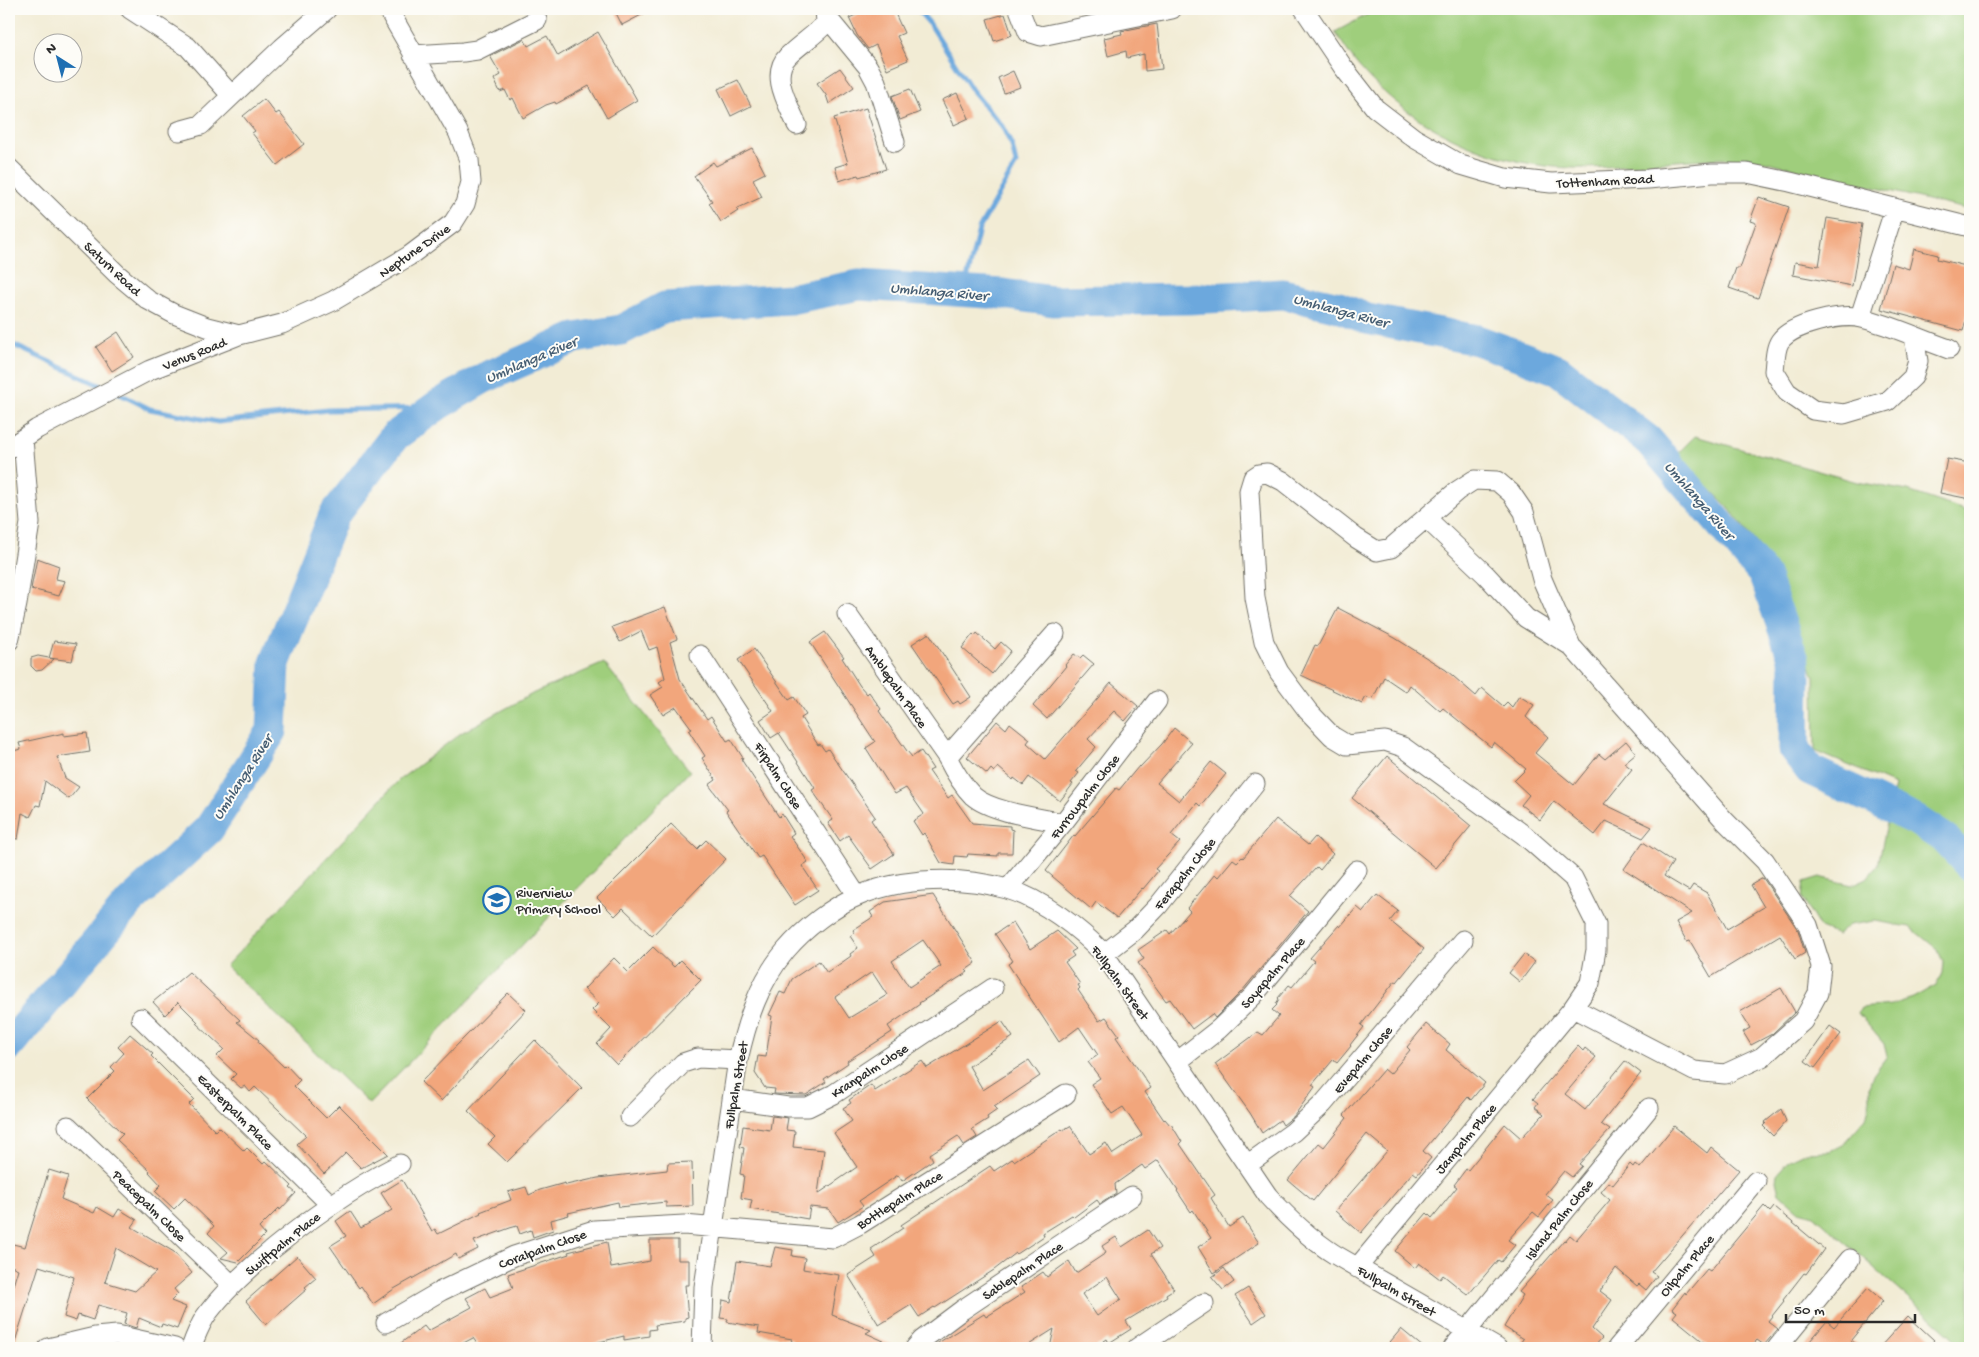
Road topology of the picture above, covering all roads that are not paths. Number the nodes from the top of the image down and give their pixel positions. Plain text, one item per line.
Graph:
1 (130, 9) edge
2 (327, 9) edge
3 (388, 9) edge
4 (1019, 9) edge
5 (1172, 9) edge
6 (1304, 9) edge
7 (826, 12) edge
8 (537, 20) dead end
9 (413, 55) junction
10 (231, 95) junction
11 (797, 124) dead end
12 (179, 131) dead end
13 (896, 142) dead end
14 (9, 168) edge
15 (1895, 208) junction
16 (1970, 227) edge
17 (1860, 317) junction
18 (238, 335) junction
19 (1914, 337) junction
20 (1949, 349) dead end
21 (16, 443) edge
22 (1426, 518) junction
23 (847, 614) dead end
24 (1054, 634) dead end
25 (9, 641) edge
26 (1571, 646) junction
27 (700, 655) dead end
28 (1157, 701) dead end
29 (946, 757) junction
30 (1255, 784) dead end
31 (1063, 823) junction
32 (1357, 870) dead end
33 (1008, 889) junction
34 (858, 896) junction
35 (1463, 940) dead end
36 (1104, 954) junction
37 (993, 988) dead end
38 (1572, 1008) junction
39 (141, 1018) dead end
40 (738, 1060) junction
41 (1177, 1062) junction
42 (1066, 1094) dead end
43 (732, 1099) junction
44 (1649, 1108) dead end
45 (630, 1117) dead end
46 (68, 1126) dead end
47 (400, 1164) dead end
48 (1247, 1165) junction
49 (1756, 1181) dead end
50 (1132, 1196) dead end
51 (330, 1204) junction
52 (713, 1227) junction
53 (1850, 1259) dead end
54 (1357, 1268) junction
55 (232, 1285) junction
56 (1204, 1303) dead end
57 (386, 1323) dead end
58 (1468, 1331) junction
59 (48, 1348) edge
60 (175, 1348) edge
61 (191, 1348) edge
62 (702, 1348) edge
63 (915, 1348) edge
64 (1137, 1348) edge
65 (1453, 1348) edge
66 (1497, 1348) edge
67 (1617, 1348) edge
68 (1777, 1348) edge

1 - 10 street
2 - 10 street
3 - 9 street, Neptune Drive
4 - 5 street
6 - 15 street, Tottenham Road
7 - 11 street
7 - 13 street
8 - 9 street
9 - 18 street, Neptune Drive
10 - 12 street
14 - 18 street, Saturn Road
15 - 16 street, Tottenham Road
15 - 17 street
17 - 19 street
17 - 19 street
18 - 21 street, Venus Road
19 - 20 street
21 - 25 street
22 - 26 street
22 - 26 street
22 - 38 street, Jampalm Place
23 - 29 street, Amblepalm Place
24 - 29 street
26 - 38 street
27 - 34 street, Firpalm Close
28 - 31 street, Furrowpalm Close
29 - 31 street, Amblepalm Place
30 - 36 street, Ferapalm Close
31 - 33 street, Furrowpalm Close
32 - 41 street, Soyapalm Place
33 - 34 street, Fullpalm Street
33 - 36 street, Fullpalm Street
34 - 40 street, Fullpalm Street
35 - 48 street, Evepalm Close
36 - 41 street, Fullpalm Street
37 - 43 street, Kranpalm Close
38 - 54 street, Jampalm Place
39 - 51 street, Easterpalm Place
40 - 43 street, Fullpalm Street
40 - 45 street
41 - 48 street, Fullpalm Street
42 - 52 street, Bottlepalm Place
43 - 52 street, Fullpalm Street
44 - 58 street, Island Palm Close
46 - 55 street, Peacepalm Close
47 - 51 street, Swiftpalm Place
48 - 54 street, Fullpalm Street
49 - 67 street, Oilpalm Place
50 - 63 street, Sablepalm Place
51 - 55 street, Swiftpalm Place
52 - 57 street, Coralpalm Close
52 - 62 street, Fullpalm Street
53 - 68 street
54 - 58 street, Fullpalm Street
55 - 61 street, Swiftpalm Place
56 - 64 street
58 - 65 street, Island Palm Close
58 - 66 street, Fullpalm Street
59 - 60 street

